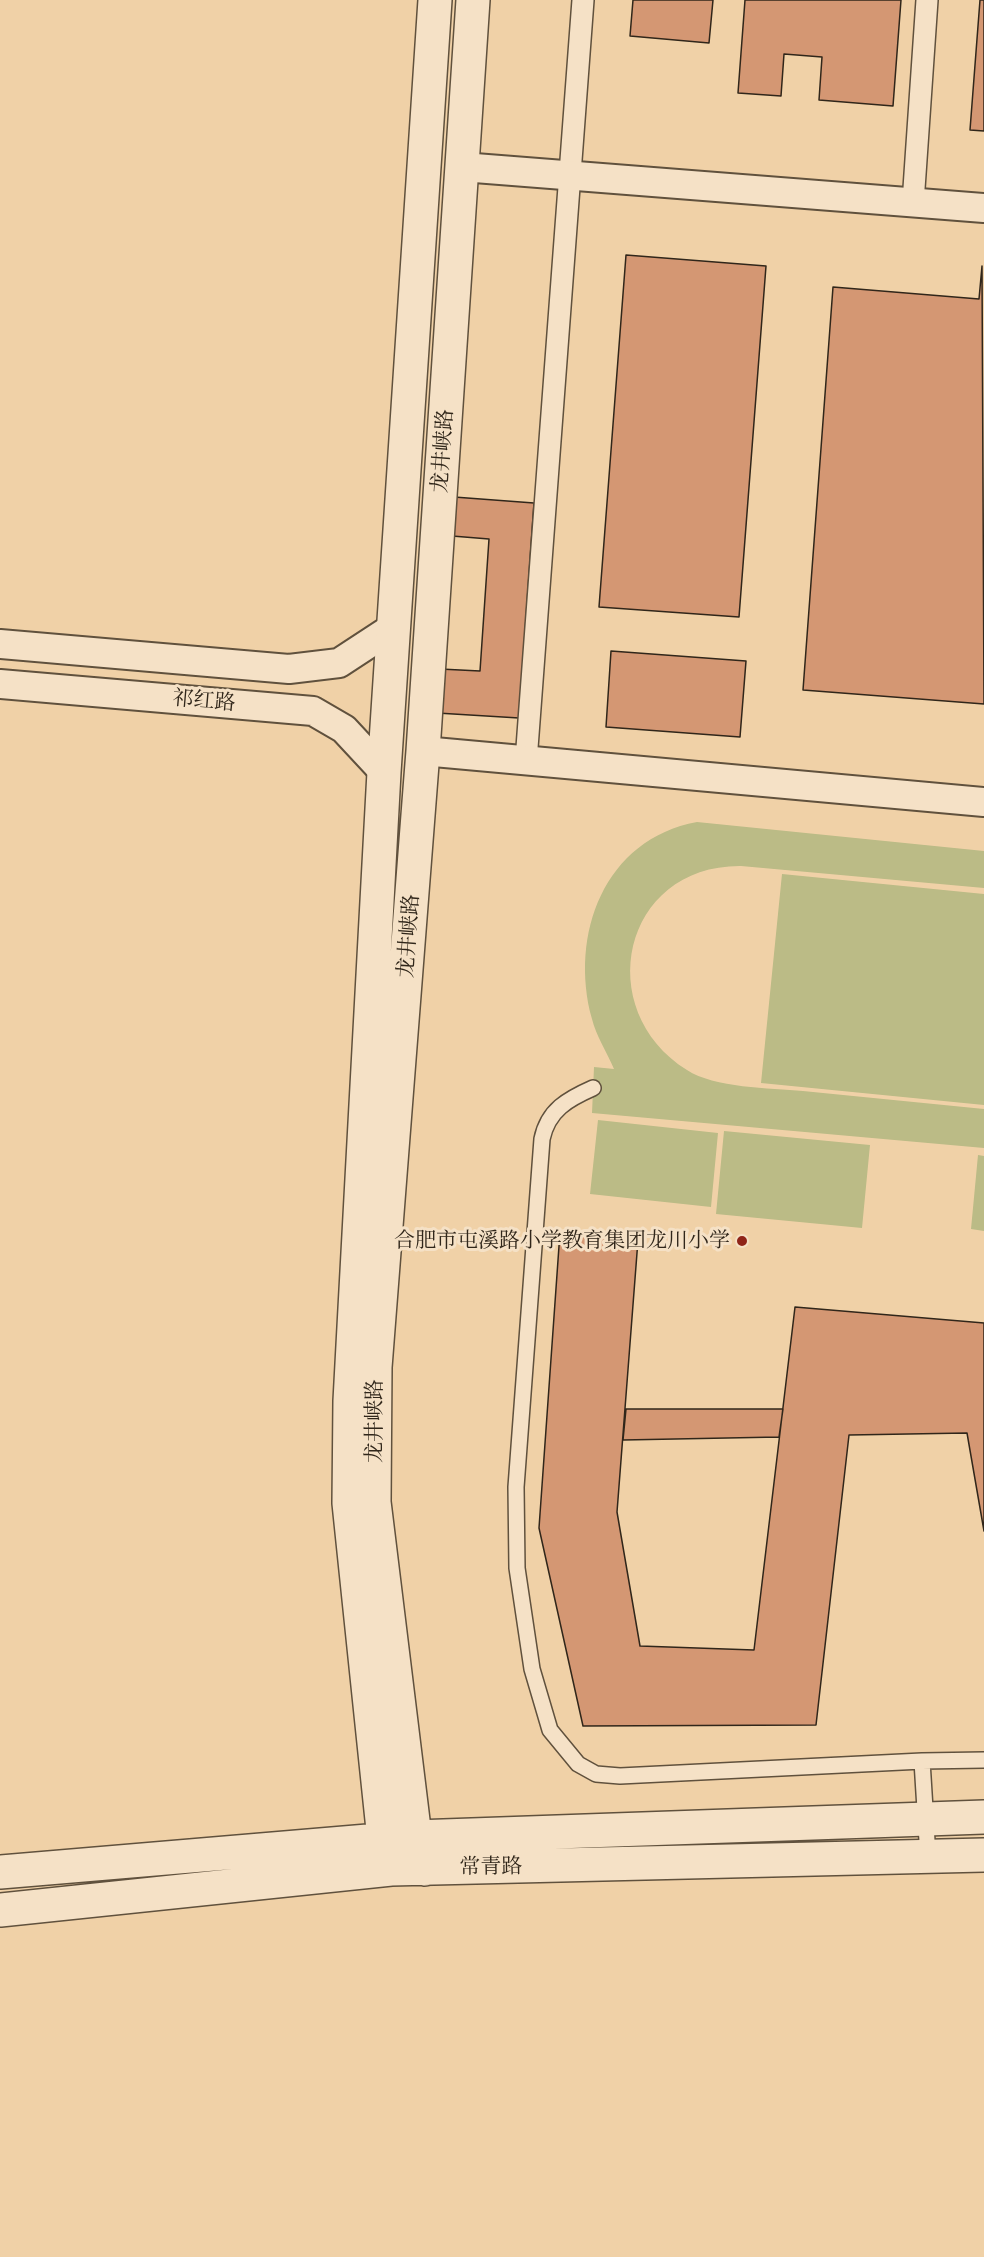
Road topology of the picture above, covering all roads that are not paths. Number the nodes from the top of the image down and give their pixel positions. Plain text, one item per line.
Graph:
1 (435, 0) edge
2 (473, 0) edge
3 (583, 0) edge
4 (927, 0) edge
5 (462, 167) junction
6 (570, 176) junction
7 (913, 203) junction
8 (984, 208) edge
9 (394, 627) junction
10 (0, 644) edge
11 (0, 684) edge
12 (423, 752) junction
13 (526, 761) junction
14 (384, 772) junction
15 (984, 802) edge
16 (593, 1088) dead end
17 (984, 1760) edge
18 (922, 1761) junction
19 (925, 1817) junction
20 (984, 1817) edge
21 (397, 1849) junction
22 (984, 1855) edge
23 (928, 1857) junction
24 (0, 1872) edge
25 (0, 1910) edge

1 - 9 street, 龙井峡路
2 - 5 street, 龙井峡路
3 - 6 street
4 - 7 street
5 - 6 street
5 - 12 street, 龙井峡路
6 - 7 street
6 - 13 street
7 - 8 street
9 - 10 street, 祁红路
9 - 14 street, 龙井峡路
11 - 14 street, 祁红路
12 - 13 street
12 - 21 street, 龙井峡路
13 - 15 street
14 - 21 street, 龙井峡路
16 - 18 lane
17 - 18 lane
18 - 19 lane
19 - 20 street, 常青路
19 - 21 street, 常青路
19 - 23 lane
21 - 23 street, 常青路
21 - 24 street, 常青路
21 - 25 street, 常青路
22 - 23 street, 常青路

